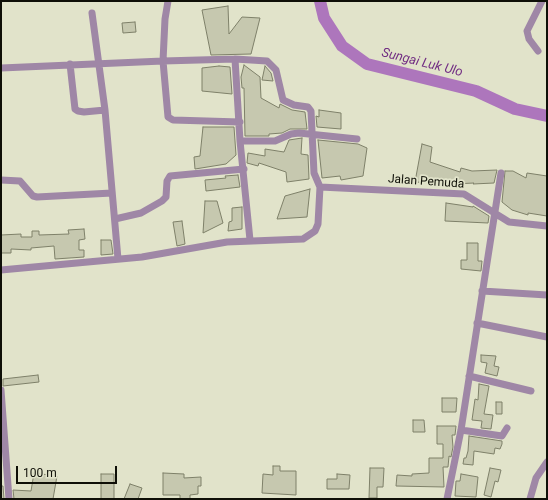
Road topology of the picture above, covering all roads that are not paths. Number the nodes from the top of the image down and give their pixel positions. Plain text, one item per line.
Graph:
1 (168, 1) edge
2 (542, 1) edge
3 (92, 13) dead end
4 (538, 51) dead end
5 (236, 59) junction
6 (164, 61) junction
7 (98, 63) junction
8 (70, 64) junction
9 (1, 68) edge
10 (105, 110) junction
11 (240, 122) junction
12 (314, 134) junction
13 (357, 138) dead end
14 (240, 141) junction
15 (244, 170) junction
16 (501, 173) dead end
17 (1, 180) edge
18 (320, 187) junction
19 (112, 193) junction
20 (494, 214) junction
21 (115, 219) junction
22 (547, 226) edge
23 (250, 240) junction
24 (118, 259) junction
25 (1, 270) edge
26 (482, 290) junction
27 (547, 295) edge
28 (477, 323) junction
29 (547, 337) edge
30 (468, 376) junction
31 (1, 390) edge
32 (531, 391) dead end
33 (507, 428) dead end
34 (461, 430) junction
35 (547, 462) edge
36 (9, 499) edge
37 (447, 499) edge
38 (530, 499) edge

1 - 6 street
2 - 4 street
3 - 7 street
5 - 6 street
5 - 11 street
5 - 12 street
6 - 7 street
6 - 11 street
7 - 8 street
7 - 10 street
8 - 9 street
8 - 10 street
10 - 19 street
11 - 14 street
12 - 13 street
12 - 14 street
12 - 18 street
14 - 15 street
15 - 21 street
15 - 23 street
16 - 20 street
17 - 19 street
18 - 20 street, Jalan Pemuda
18 - 23 street
19 - 21 street
20 - 22 street, Jalan Pemuda
20 - 26 street
21 - 24 street
23 - 24 street
24 - 25 street
26 - 27 street
26 - 28 street
28 - 29 street
28 - 30 street
30 - 32 street
30 - 34 street
31 - 36 street
33 - 34 street
34 - 37 street
35 - 38 street

